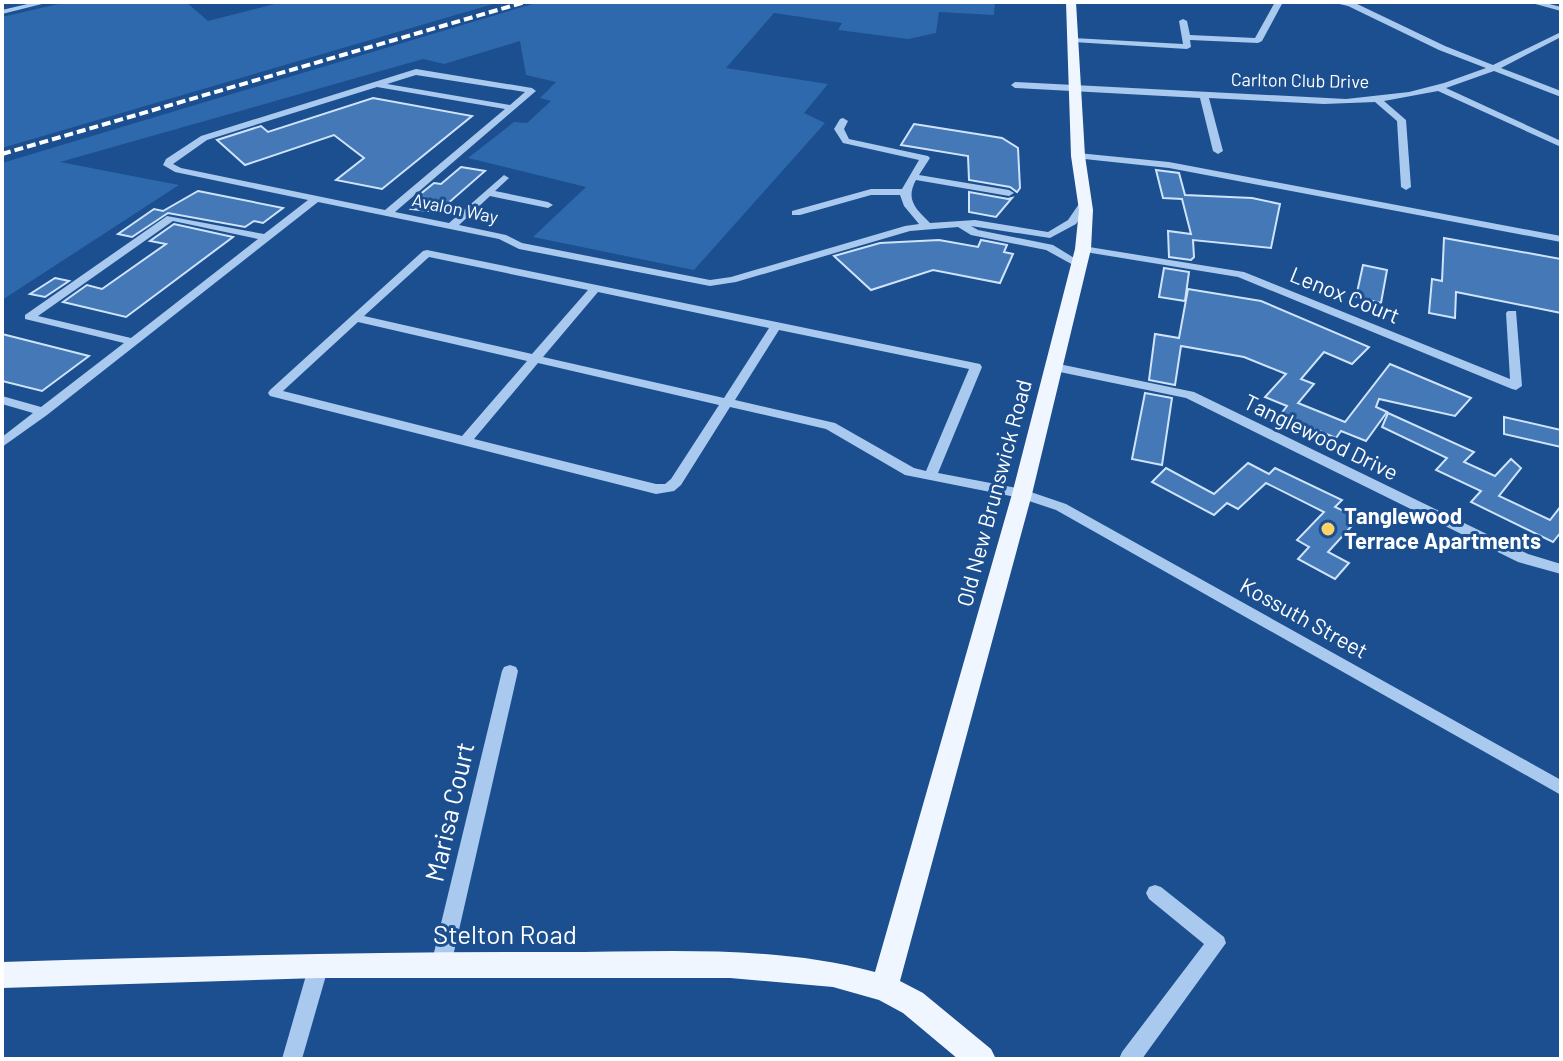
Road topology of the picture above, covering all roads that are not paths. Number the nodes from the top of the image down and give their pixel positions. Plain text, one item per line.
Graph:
1 (46, 2) edge
2 (1071, 2) edge
3 (1279, 2) edge
4 (1335, 2) edge
5 (1462, 2) edge
6 (1511, 2) edge
7 (1532, 2) edge
8 (1561, 9) edge
9 (2, 12) edge
10 (1183, 21) dead end
11 (1561, 34) edge
12 (1186, 37) junction
13 (1073, 40) junction
14 (1491, 67) junction
15 (376, 85) junction
16 (1015, 85) dead end
17 (1437, 87) junction
18 (1074, 89) junction
19 (1561, 94) edge
20 (1204, 95) junction
21 (1376, 99) junction
22 (512, 108) junction
23 (843, 121) dead end
24 (1561, 144) edge
25 (1218, 151) dead end
26 (1078, 156) junction
27 (914, 177) junction
28 (504, 178) dead end
29 (1406, 187) dead end
30 (905, 192) junction
31 (488, 193) junction
32 (1009, 193) dead end
33 (316, 199) junction
34 (1085, 203) junction
35 (548, 205) dead end
36 (796, 213) dead end
37 (387, 214) junction
38 (926, 225) junction
39 (962, 226) junction
40 (451, 227) junction
41 (266, 238) junction
42 (1561, 239) edge
43 (1081, 256) junction
44 (595, 288) junction
45 (1512, 313) dead end
46 (356, 318) junction
47 (776, 326) junction
48 (133, 342) junction
49 (535, 359) junction
50 (1054, 367) junction
51 (2, 400) edge
52 (727, 402) junction
53 (43, 412) junction
54 (465, 441) junction
55 (2, 443) edge
56 (930, 477) junction
57 (1022, 494) junction
58 (1561, 569) edge
59 (510, 671) dead end
60 (1561, 788) edge
61 (1155, 893) dead end
62 (319, 965) junction
63 (441, 965) junction
64 (2, 975) edge
65 (884, 988) junction
66 (292, 1059) edge
67 (981, 1059) edge
68 (1129, 1059) edge

1 - 9 street
2 - 13 main road, Old New Brunswick Road
3 - 12 street
4 - 14 street
5 - 6 street
7 - 8 street
10 - 12 street
11 - 14 street, Carlton Club Drive
12 - 13 street
13 - 18 main road, Old New Brunswick Road
14 - 17 street, Carlton Club Drive
14 - 19 street
15 - 22 street
15 - 22 street
15 - 33 street, Avalon Way
16 - 18 street, Carlton Club Drive
17 - 21 street, Carlton Club Drive
17 - 24 street
18 - 20 street, Carlton Club Drive
18 - 26 main road, Old New Brunswick Road
20 - 21 street, Carlton Club Drive
20 - 25 street
21 - 29 street
22 - 37 street
23 - 27 street
26 - 34 main road, Old New Brunswick Road
26 - 42 street
27 - 30 street
27 - 32 street
28 - 31 street
30 - 36 street
30 - 38 street
31 - 35 street
31 - 40 street
33 - 37 street, Avalon Way
33 - 41 street
34 - 39 street, Avalon Way
34 - 43 main road, Old New Brunswick Road
37 - 40 street, Avalon Way
38 - 39 street, Avalon Way
38 - 40 street, Avalon Way
39 - 43 street, Avalon Way
41 - 48 street
41 - 48 street
43 - 45 street, Lenox Court
43 - 50 main road, Old New Brunswick Road
44 - 46 street
44 - 47 street
44 - 49 street
46 - 49 street, Kossuth Street
46 - 54 street
47 - 52 street
47 - 56 street
48 - 53 street
49 - 52 street, Kossuth Street
49 - 54 street
50 - 57 main road, Old New Brunswick Road
50 - 58 street, Tanglewood Drive
51 - 53 street
52 - 54 street
52 - 56 street, Kossuth Street
53 - 55 street
56 - 57 street, Kossuth Street
57 - 60 street, Kossuth Street
57 - 65 main road, Old New Brunswick Road
59 - 63 street, Marisa Court
61 - 68 street
62 - 63 main road, Stelton Road
62 - 64 main road, Stelton Road
62 - 66 street
63 - 65 main road, Stelton Road
65 - 67 main road, Stelton Road

